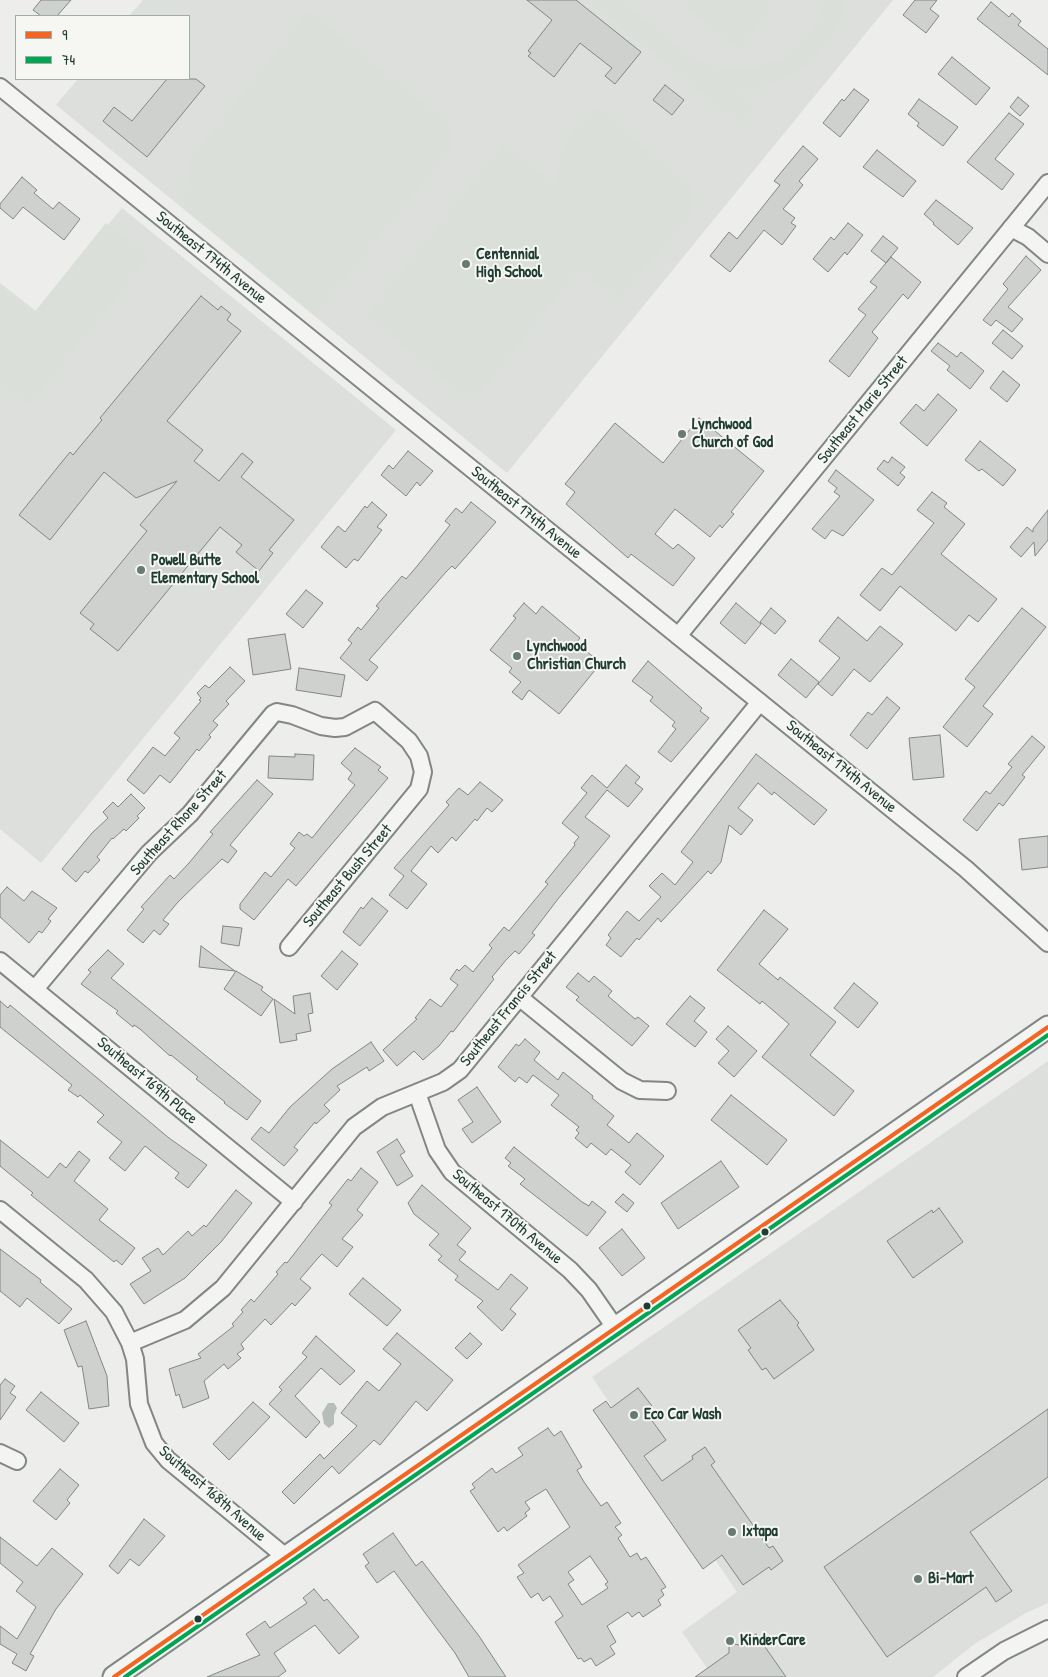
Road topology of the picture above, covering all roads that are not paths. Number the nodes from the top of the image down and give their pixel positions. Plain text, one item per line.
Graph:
1 (0, 87) edge
2 (1048, 184) edge
3 (1011, 228) junction
4 (1048, 254) edge
5 (678, 636) junction
6 (760, 702) junction
7 (407, 805) joint
8 (1048, 943) edge
9 (289, 947) dead end
10 (0, 961) edge
11 (35, 989) junction
12 (519, 997) junction
13 (1048, 1027) edge
14 (667, 1092) dead end
15 (417, 1093) junction
16 (294, 1202) junction
17 (0, 1210) edge
18 (616, 1329) junction
19 (130, 1343) junction
20 (0, 1453) edge
21 (17, 1461) dead end
22 (286, 1558) junction
23 (1048, 1628) edge
24 (114, 1677) edge
25 (966, 1677) edge

1 - 5 street, Southeast 174th Avenue
2 - 3 street, Southeast Marie Street
3 - 4 street
3 - 5 street, Southeast Marie Street
5 - 6 street, Southeast 174th Avenue
6 - 8 street, Southeast 174th Avenue
6 - 12 street, Southeast Francis Street
7 - 9 street, Southeast Bush Street
7 - 11 street, Southeast Rhone Street
10 - 11 street, Southeast 169th Place
11 - 16 street, Southeast 169th Place
12 - 14 street
12 - 15 street, Southeast Francis Street
13 - 18 main road
15 - 16 street, Southeast Francis Street
15 - 18 street, Southeast 170th Avenue
16 - 19 street, Southeast Francis Street
17 - 19 street, Southeast 168th Avenue
18 - 22 main road
19 - 22 street, Southeast 168th Avenue
20 - 21 street
22 - 24 main road
23 - 25 street

